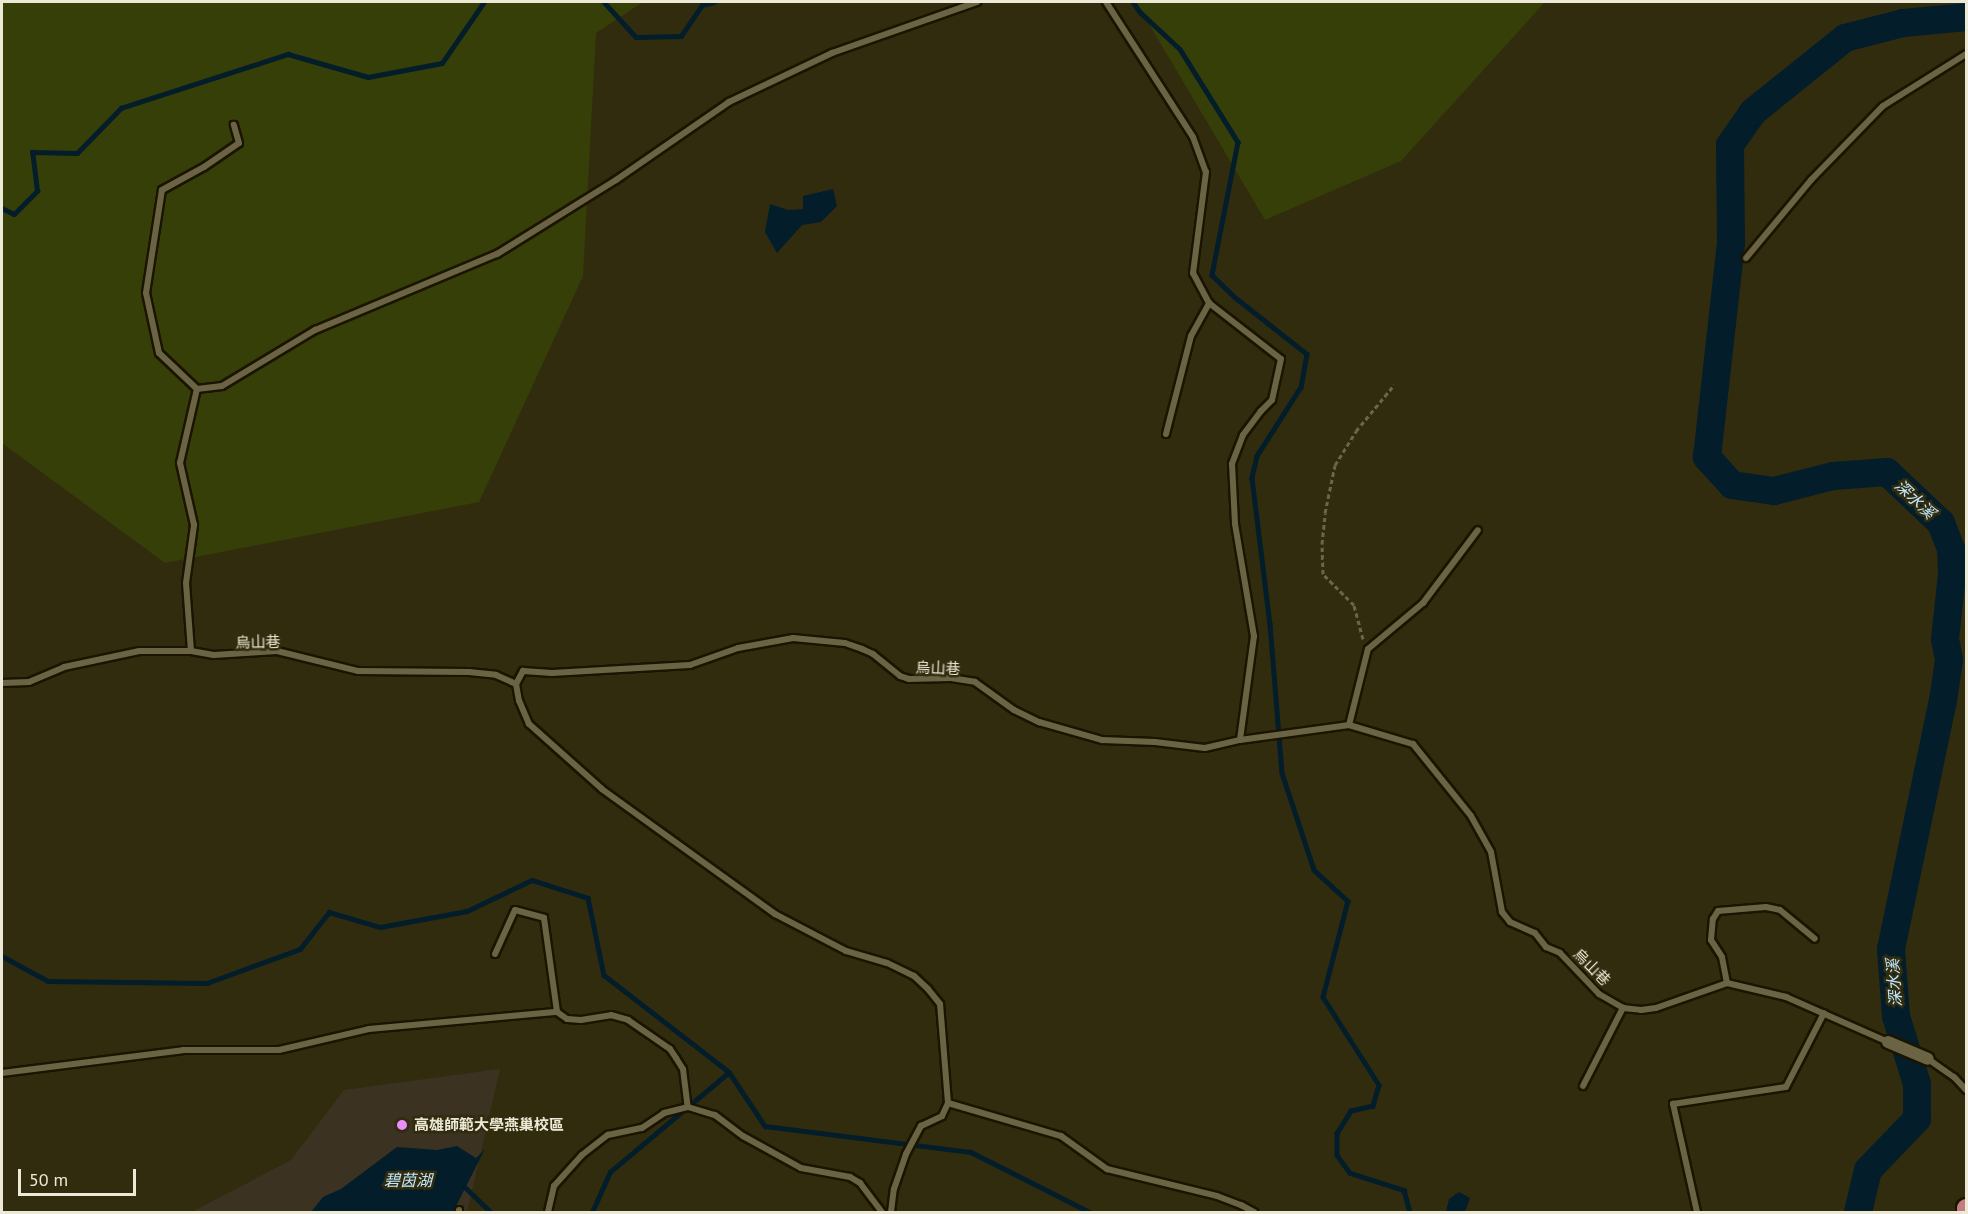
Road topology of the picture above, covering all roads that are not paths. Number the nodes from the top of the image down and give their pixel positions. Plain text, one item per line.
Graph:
1 (977, 2) edge
2 (1106, 2) edge
3 (1966, 54) edge
4 (234, 125) dead end
5 (1746, 258) dead end
6 (1209, 303) junction
7 (197, 389) junction
8 (1166, 434) dead end
9 (1478, 530) dead end
10 (191, 651) junction
11 (2, 683) edge
12 (516, 684) junction
13 (1349, 725) junction
14 (1240, 740) junction
15 (1815, 939) dead end
16 (495, 954) dead end
17 (1727, 983) junction
18 (1623, 1008) junction
19 (557, 1012) junction
20 (1824, 1013) junction
21 (1888, 1042) joint
22 (1928, 1059) joint
23 (2, 1074) edge
24 (1583, 1086) dead end
25 (1966, 1090) edge
26 (948, 1103) junction
27 (688, 1107) junction
28 (548, 1212) edge
29 (882, 1212) edge
30 (891, 1212) edge
31 (1254, 1212) edge
32 (1697, 1212) edge

1 - 7 lane
2 - 6 lane
3 - 5 lane
4 - 7 lane
6 - 8 lane
6 - 14 lane
7 - 10 lane
9 - 13 lane
10 - 11 lane, 烏山巷
10 - 12 lane, 烏山巷
12 - 14 lane, 烏山巷
12 - 26 lane
13 - 14 lane, 烏山巷
13 - 18 lane, 烏山巷
15 - 17 lane
16 - 19 lane
17 - 18 lane
17 - 20 lane
18 - 24 lane
19 - 23 lane
19 - 27 lane
20 - 21 lane
20 - 32 lane
21 - 22 street
22 - 25 lane
26 - 30 lane
26 - 31 lane
27 - 28 lane
27 - 29 lane

